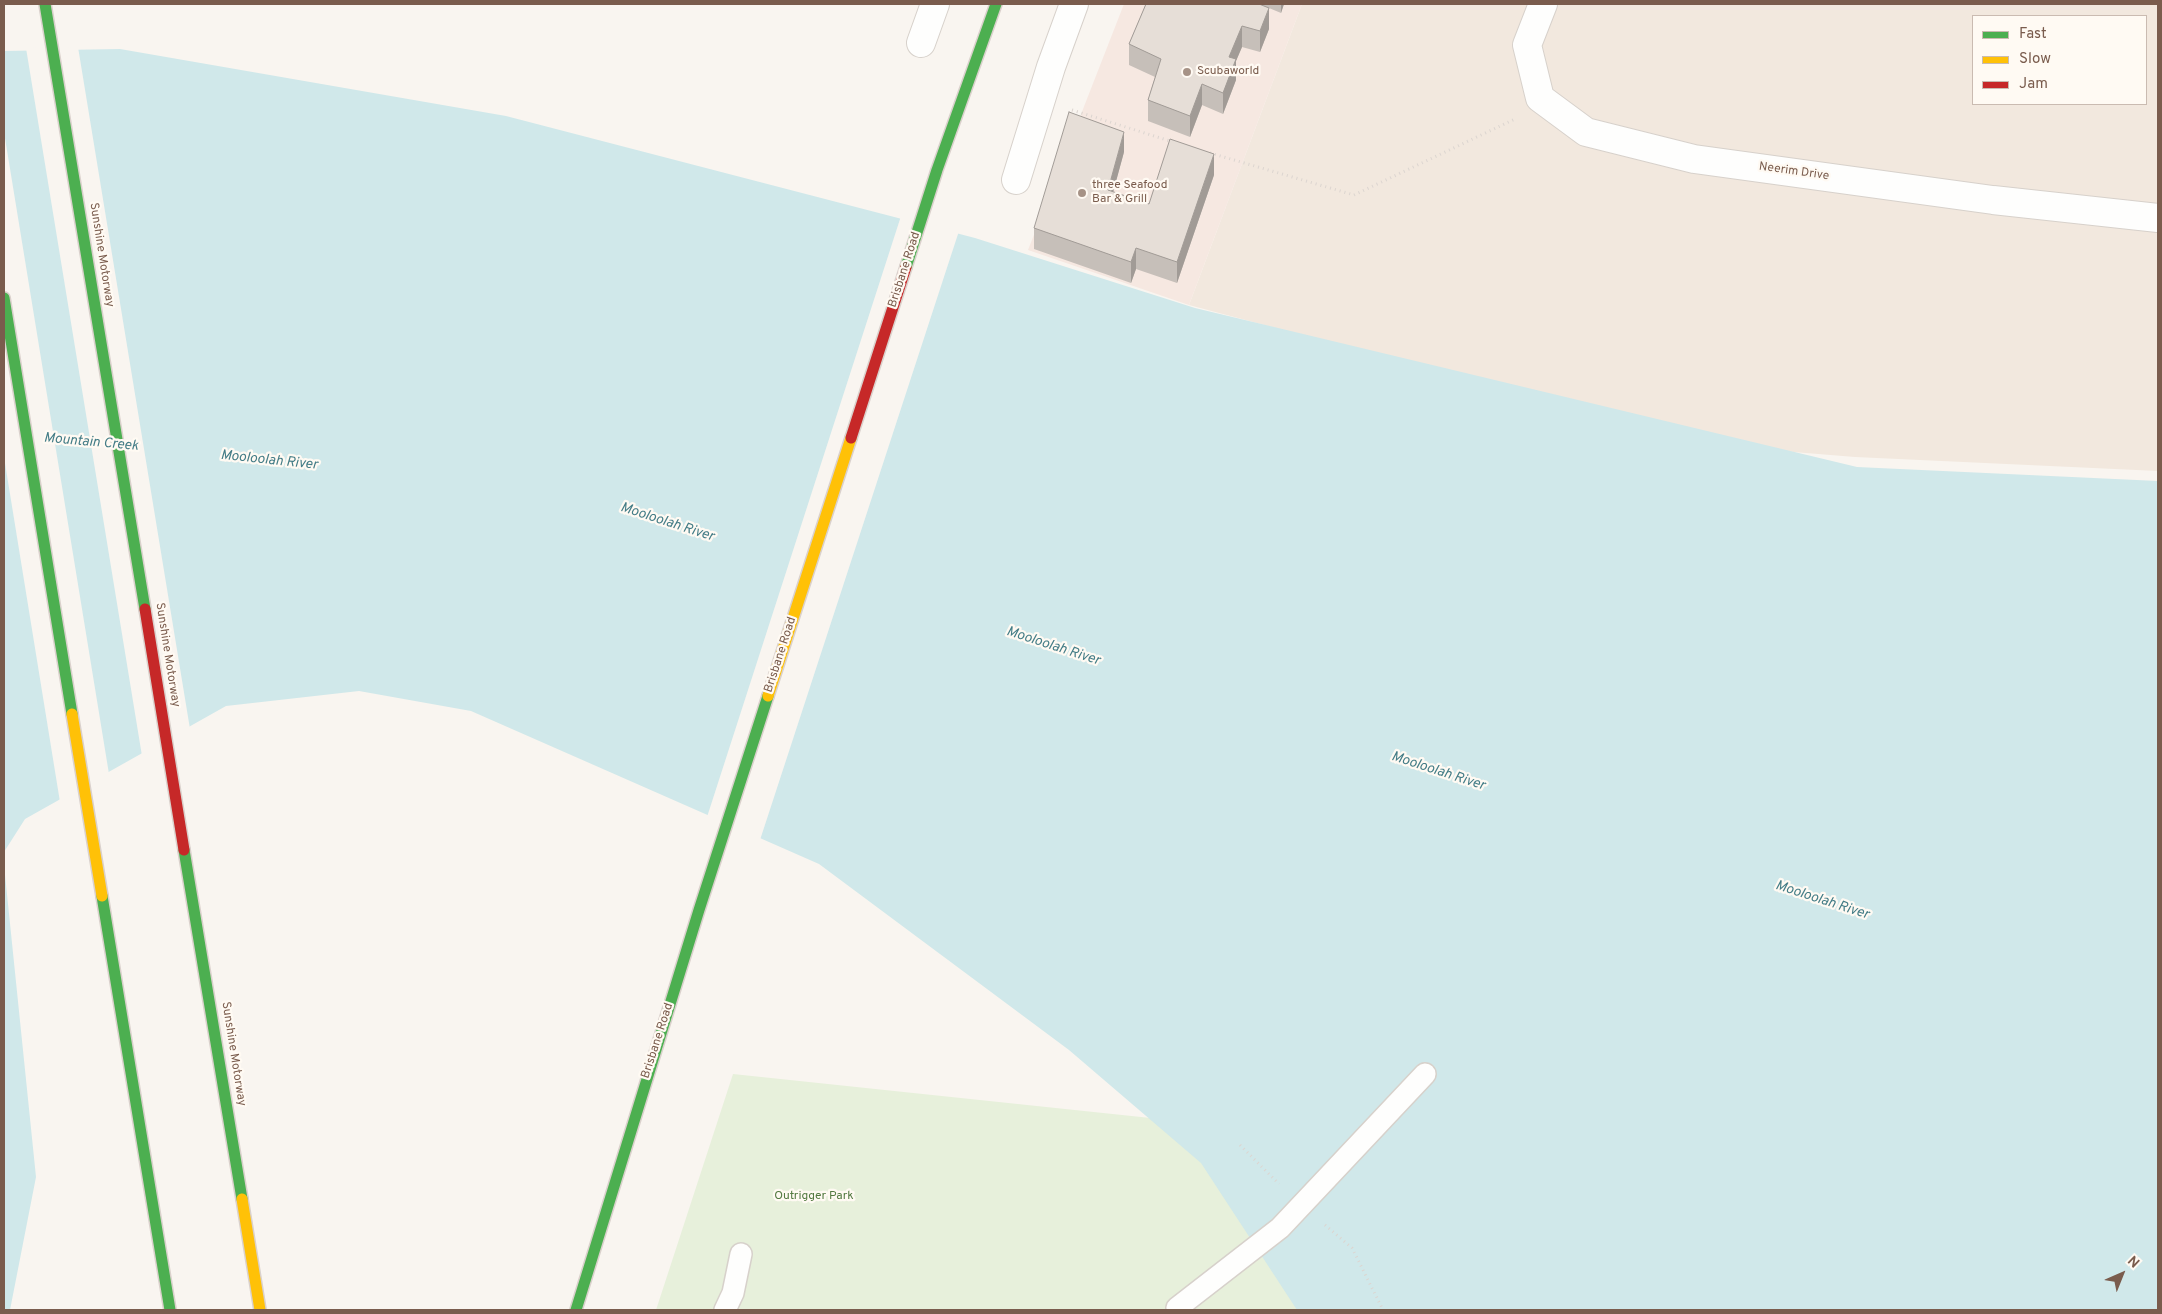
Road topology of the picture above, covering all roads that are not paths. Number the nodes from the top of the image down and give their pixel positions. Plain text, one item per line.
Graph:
1 (45, 4) edge
2 (936, 4) edge
3 (996, 4) edge
4 (1074, 4) edge
5 (1543, 4) edge
6 (921, 43) dead end
7 (1016, 180) dead end
8 (2158, 218) edge
9 (4, 298) edge
10 (1425, 1074) dead end
11 (741, 1254) dead end
12 (1177, 1308) dead end
13 (170, 1310) edge
14 (260, 1310) edge
15 (576, 1310) edge
16 (724, 1310) edge

1 - 14 main road, Sunshine Motorway
2 - 6 street
3 - 15 main road, Brisbane Road
4 - 7 street
5 - 8 street, Neerim Drive
9 - 13 main road
10 - 12 lane
11 - 16 lane

